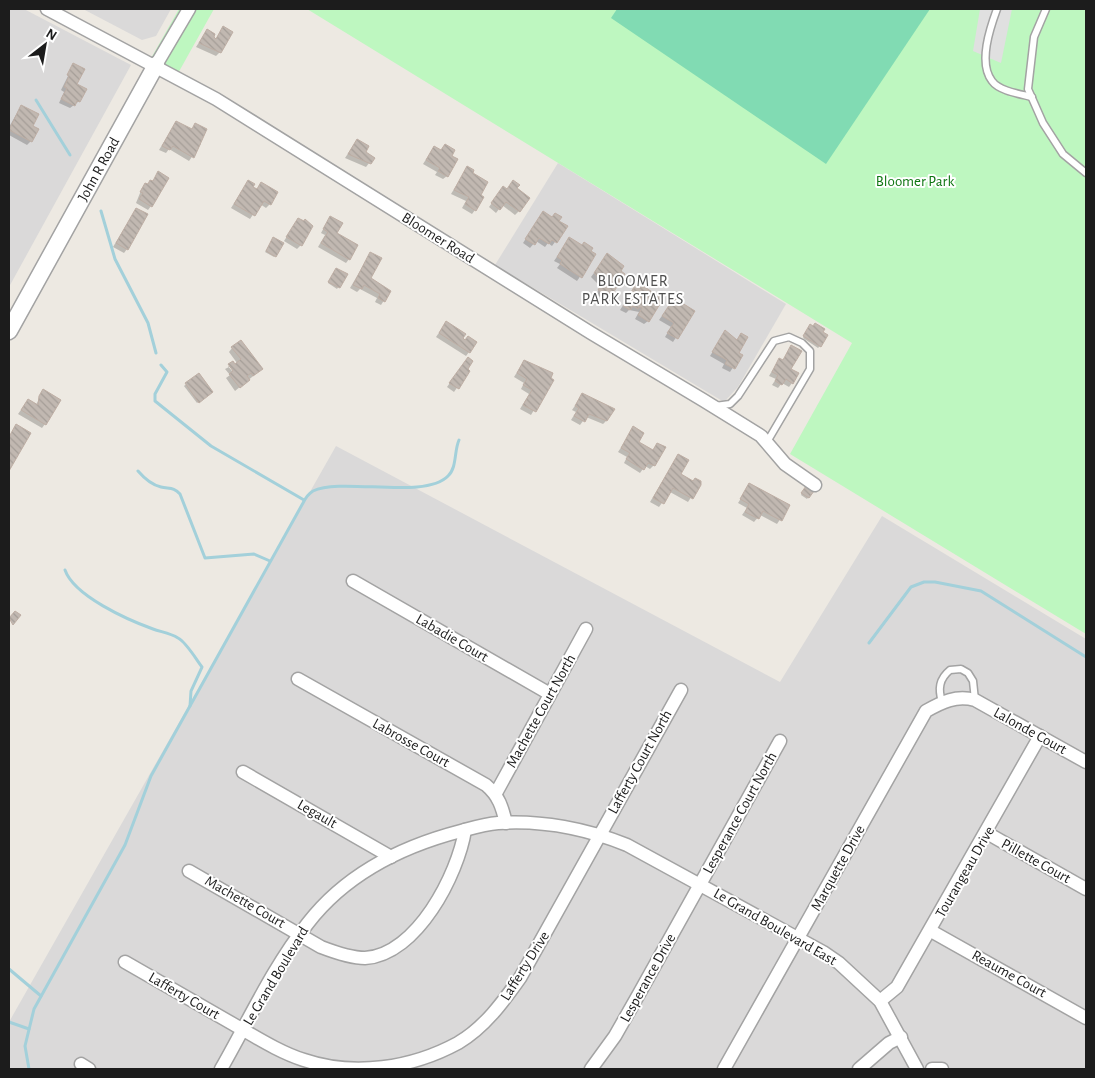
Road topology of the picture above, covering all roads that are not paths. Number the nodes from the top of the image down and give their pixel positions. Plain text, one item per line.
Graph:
1 (47, 9) edge
2 (189, 9) edge
3 (997, 9) edge
4 (1046, 9) edge
5 (156, 65) junction
6 (1032, 97) junction
7 (1086, 173) edge
8 (9, 330) edge
9 (713, 406) junction
10 (767, 442) junction
11 (815, 485) dead end
12 (353, 581) dead end
13 (586, 629) dead end
14 (298, 679) dead end
15 (681, 690) dead end
16 (550, 694) junction
17 (975, 700) junction
18 (942, 702) junction
19 (1040, 736) junction
20 (780, 741) dead end
21 (1086, 762) edge
22 (243, 772) dead end
23 (496, 793) junction
24 (506, 823) junction
25 (464, 830) junction
26 (987, 834) junction
27 (599, 835) junction
28 (391, 856) junction
29 (189, 871) dead end
30 (700, 884) junction
31 (1086, 889) edge
32 (931, 931) junction
33 (300, 934) junction
34 (799, 938) junction
35 (125, 962) dead end
36 (880, 1001) junction
37 (1086, 1018) edge
38 (244, 1030) junction
39 (901, 1038) junction
40 (221, 1069) edge
41 (591, 1069) edge
42 (724, 1069) edge
43 (859, 1069) edge
44 (917, 1069) edge
45 (932, 1069) edge
46 (942, 1069) edge

1 - 5 street, Bloomer Road
2 - 5 street, John R Road
3 - 6 lane
4 - 6 lane
5 - 8 street, John R Road
5 - 9 street, Bloomer Road
6 - 7 lane
9 - 10 street, Bloomer Road
9 - 10 lane
10 - 11 street, Bloomer Road
12 - 16 street, Labadie Court
13 - 16 street, Machette Court North
14 - 23 street, Labrosse Court
15 - 27 street, Lafferty Court North
16 - 23 street, Machette Court North
17 - 18 street, Marquette Drive
17 - 18 lane
17 - 19 street, Lalonde Court
18 - 34 street, Marquette Drive
19 - 21 street, Lalonde Court
19 - 26 street, Tourangeau Drive
20 - 30 street, Lesperance Court North
22 - 28 street, Legault
23 - 24 street
24 - 25 street, Le Grand Boulevard
24 - 27 street, Le Grand Boulevard
25 - 28 street, Le Grand Boulevard
25 - 33 street, Machette Court
26 - 31 street, Pillette Court
26 - 32 street, Tourangeau Drive
27 - 30 street, Le Grand Boulevard
27 - 38 street, Lafferty Drive
28 - 33 street, Le Grand Boulevard
29 - 33 street, Machette Court
30 - 34 street, Le Grand Boulevard East
30 - 41 street, Lesperance Drive
32 - 36 street, Tourangeau Drive
32 - 37 street, Reaume Court
33 - 38 street, Le Grand Boulevard
34 - 36 street, Le Grand Boulevard East
34 - 42 street, Marquette Drive
35 - 38 street, Lafferty Court
36 - 39 street, Le Grand Boulevard East
38 - 40 street, Le Grand Boulevard
39 - 43 street
39 - 44 street, Le Grand Boulevard East
45 - 46 street

